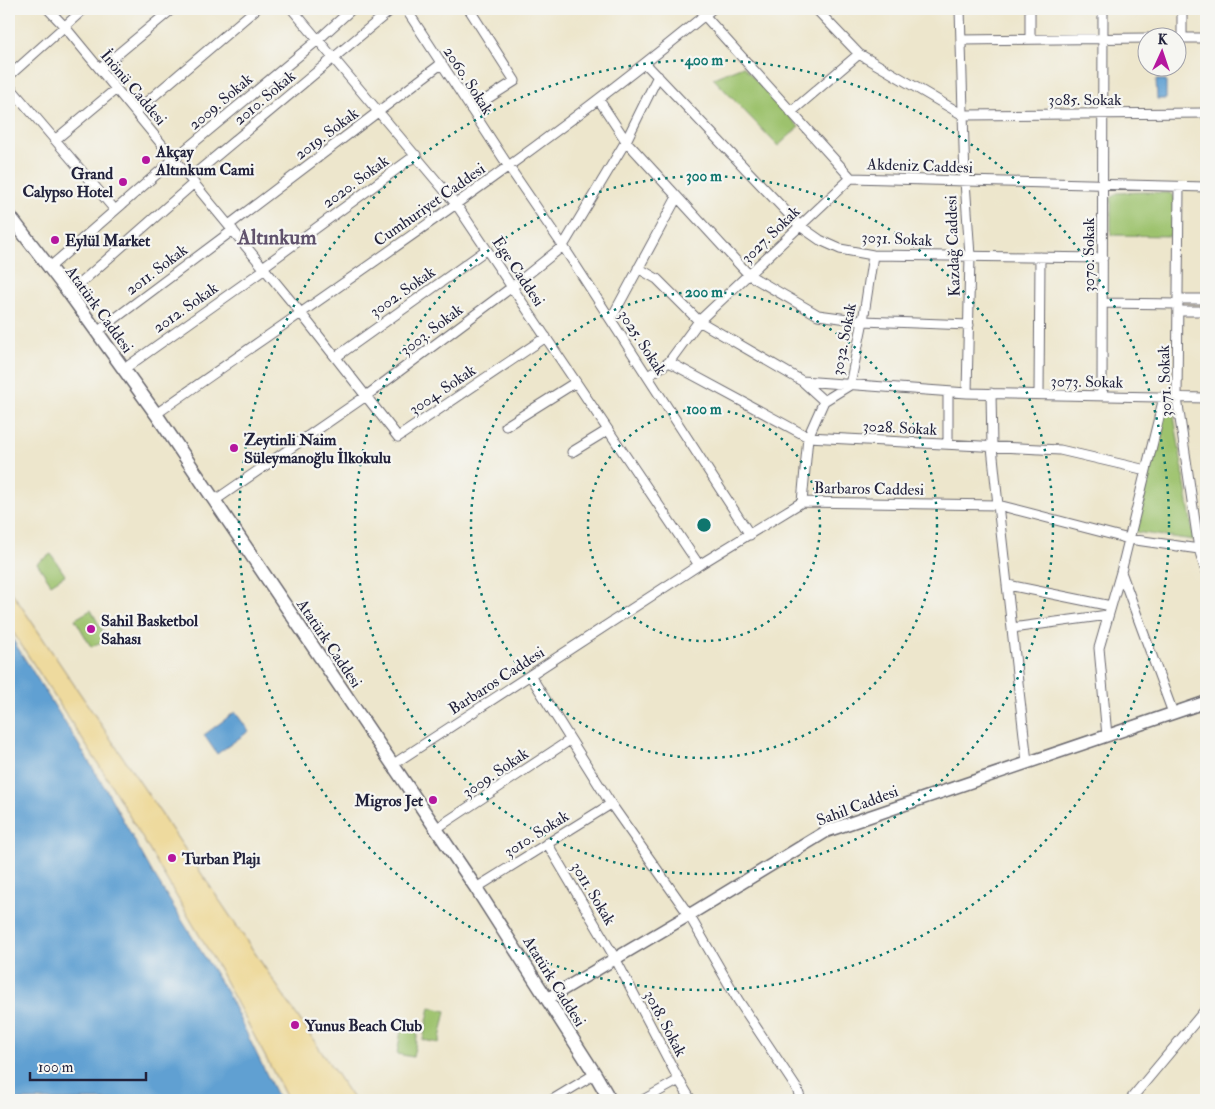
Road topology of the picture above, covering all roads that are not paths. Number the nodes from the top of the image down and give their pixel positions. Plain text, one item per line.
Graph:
1 (48, 9) edge
2 (84, 9) edge
3 (172, 9) edge
4 (256, 9) edge
5 (292, 9) edge
6 (352, 9) edge
7 (392, 9) edge
8 (406, 9) edge
9 (468, 9) edge
10 (712, 9) edge
11 (816, 9) edge
12 (960, 9) edge
13 (1030, 9) edge
14 (1103, 9) edge
15 (1182, 9) edge
16 (704, 15) junction
17 (65, 27) junction
18 (1181, 28) edge
19 (1103, 38) junction
20 (1138, 38) edge
21 (1188, 38) edge
22 (1206, 38) edge
23 (319, 39) junction
24 (1030, 39) junction
25 (961, 40) junction
26 (859, 54) junction
27 (334, 58) junction
28 (645, 63) junction
29 (441, 64) junction
30 (100, 69) junction
31 (9, 76) edge
32 (658, 76) junction
33 (9, 86) edge
34 (116, 89) junction
35 (599, 100) junction
36 (471, 109) junction
37 (379, 111) junction
38 (135, 112) junction
39 (791, 112) junction
40 (1103, 114) junction
41 (1206, 114) edge
42 (963, 115) junction
43 (55, 140) junction
44 (626, 141) junction
45 (416, 154) junction
46 (174, 159) junction
47 (509, 167) junction
48 (851, 178) junction
49 (192, 181) junction
50 (965, 181) junction
51 (1103, 186) junction
52 (1179, 187) junction
53 (1206, 187) edge
54 (677, 197) junction
55 (456, 204) junction
56 (115, 210) junction
57 (9, 215) edge
58 (800, 226) junction
59 (231, 227) junction
60 (563, 246) junction
61 (486, 250) junction
62 (873, 255) junction
63 (970, 256) junction
64 (1040, 257) junction
65 (1103, 258) junction
66 (50, 267) junction
67 (264, 268) junction
68 (638, 268) junction
69 (749, 275) junction
70 (512, 287) junction
71 (69, 293) junction
72 (1206, 299) edge
73 (1103, 303) junction
74 (1178, 305) junction
75 (1206, 311) edge
76 (300, 312) junction
77 (611, 319) junction
78 (700, 321) junction
79 (863, 321) junction
80 (968, 325) junction
81 (97, 332) junction
82 (546, 337) junction
83 (336, 357) junction
84 (668, 362) junction
85 (124, 369) junction
86 (648, 376) junction
87 (802, 381) junction
88 (576, 382) junction
89 (850, 385) junction
90 (948, 392) junction
91 (968, 393) junction
92 (991, 393) junction
93 (1039, 394) junction
94 (366, 396) junction
95 (1102, 396) junction
96 (1164, 397) junction
97 (1176, 398) junction
98 (1206, 398) edge
99 (824, 401) junction
100 (156, 414) junction
101 (506, 426) dead end
102 (608, 430) junction
103 (808, 437) junction
104 (948, 444) junction
105 (992, 447) junction
106 (572, 452) dead end
107 (1146, 470) junction
108 (214, 501) junction
109 (802, 502) junction
110 (998, 505) junction
111 (750, 535) junction
112 (1129, 539) junction
113 (1203, 548) edge
114 (699, 565) junction
115 (1121, 572) junction
116 (1206, 572) edge
117 (1008, 585) junction
118 (1111, 606) junction
119 (1108, 615) junction
120 (1012, 628) junction
121 (530, 675) junction
122 (1206, 702) edge
123 (1173, 713) junction
124 (1107, 736) junction
125 (570, 740) junction
126 (1027, 762) junction
127 (392, 765) junction
128 (611, 804) junction
129 (437, 828) junction
130 (547, 844) junction
131 (476, 888) junction
132 (689, 916) junction
133 (615, 958) junction
134 (547, 999) junction
135 (1206, 1009) edge
136 (595, 1074) junction
137 (678, 1080) junction
138 (552, 1100) edge
139 (610, 1100) edge
140 (643, 1100) edge
141 (691, 1100) edge
142 (800, 1100) edge
143 (1130, 1100) edge

1 - 17 street, İnönü Caddesi
2 - 17 street
3 - 30 street
4 - 38 street
5 - 23 street, Ege Caddesi
6 - 23 street, 2009. Sokak
7 - 27 street, 2010. Sokak
8 - 29 street, 2060. Sokak
9 - 36 street
10 - 16 street, Cumhuriyet Caddesi
11 - 26 street
12 - 25 street, Kazdağ Caddesi
13 - 24 street
14 - 19 street, 3070. Sokak
15 - 18 street
16 - 28 street, Cumhuriyet Caddesi
16 - 39 street, Akdeniz Caddesi
17 - 30 street, İnönü Caddesi
17 - 31 street
19 - 20 street
19 - 24 street
19 - 40 street, 3070. Sokak
21 - 22 street
23 - 27 street, Ege Caddesi
23 - 46 street, 2009. Sokak
24 - 25 street
25 - 42 street, Kazdağ Caddesi
26 - 39 street
26 - 42 street
27 - 37 street, Ege Caddesi
27 - 49 street, 2010. Sokak
28 - 32 street, 3031. Sokak
28 - 35 street, Cumhuriyet Caddesi
29 - 36 street, 2060. Sokak
29 - 37 street, 2019. Sokak
30 - 34 street, İnönü Caddesi
32 - 44 street, 3003. Sokak
32 - 58 street, 3031. Sokak
33 - 43 street
34 - 38 street, İnönü Caddesi
34 - 43 street
35 - 44 street
35 - 47 street, Cumhuriyet Caddesi
36 - 47 street, 2060. Sokak
37 - 45 street, Ege Caddesi
37 - 59 street, 2019. Sokak
38 - 46 street, İnönü Caddesi
39 - 48 street, Akdeniz Caddesi
40 - 41 street, 3085. Sokak
40 - 42 street, 3085. Sokak
40 - 51 street, 3070. Sokak
42 - 50 street, Kazdağ Caddesi
43 - 56 street
44 - 54 street
44 - 60 street, 3003. Sokak
45 - 55 street, Ege Caddesi
45 - 67 street, 2020. Sokak
46 - 49 street, İnönü Caddesi
46 - 56 street, 2009. Sokak
47 - 55 street, Cumhuriyet Caddesi
47 - 60 street, 3025. Sokak
48 - 50 street, Akdeniz Caddesi
48 - 58 street, 3027. Sokak
49 - 59 street, İnönü Caddesi
49 - 71 street, 2010. Sokak
50 - 51 street, Akdeniz Caddesi
50 - 63 street, Kazdağ Caddesi
51 - 52 street, Akdeniz Caddesi
51 - 65 street, 3070. Sokak
52 - 53 street, Akdeniz Caddesi
52 - 74 street, 3071. Sokak
54 - 68 street
54 - 69 street
55 - 61 street, Ege Caddesi
55 - 76 street, Cumhuriyet Caddesi
56 - 66 street, 2009. Sokak
57 - 66 main road, Atatürk Caddesi
58 - 62 street, 3031. Sokak
58 - 69 street, 3027. Sokak
59 - 67 street, İnönü Caddesi
59 - 81 street, 2011. Sokak
60 - 70 street, 3003. Sokak
60 - 77 street, 3025. Sokak
61 - 70 street, Ege Caddesi
61 - 83 street, 3002. Sokak
62 - 63 street, 3031. Sokak
62 - 79 street, 3032. Sokak
63 - 64 street, 3031. Sokak
63 - 80 street, Kazdağ Caddesi
64 - 65 street, 3031. Sokak
64 - 93 street
65 - 73 street, 3070. Sokak
66 - 71 main road, Atatürk Caddesi
67 - 76 street, İnönü Caddesi
67 - 85 street, 2012. Sokak
68 - 77 street
68 - 78 street
69 - 78 street, 3027. Sokak
69 - 79 street
70 - 82 street, Ege Caddesi
70 - 94 street, 3003. Sokak
71 - 81 main road, Atatürk Caddesi
72 - 74 street
73 - 74 street
73 - 95 street, 3070. Sokak
74 - 75 street
74 - 97 street, 3071. Sokak
76 - 83 street, İnönü Caddesi
76 - 100 street, Cumhuriyet Caddesi
77 - 86 street, 3025. Sokak
78 - 84 street, 3027. Sokak
78 - 87 street
79 - 80 street
79 - 89 street, 3032. Sokak
80 - 91 street, Kazdağ Caddesi
81 - 85 main road, Atatürk Caddesi
82 - 88 street, Ege Caddesi
82 - 94 street, 3004. Sokak
83 - 94 street, İnönü Caddesi
84 - 86 street, 3027. Sokak
84 - 103 street, 3028. Sokak
85 - 100 main road, Atatürk Caddesi
86 - 111 street, 3025. Sokak
87 - 89 street, 3073. Sokak
87 - 99 street
88 - 101 street
88 - 102 street, Ege Caddesi
89 - 90 street, 3073. Sokak
89 - 99 street, 3032. Sokak
90 - 91 street, 3073. Sokak
90 - 104 street
91 - 92 street, 3073. Sokak
92 - 93 street, 3073. Sokak
92 - 105 street
93 - 95 street, 3073. Sokak
94 - 108 street, 3003. Sokak
95 - 96 street, 3073. Sokak
96 - 97 street, 3073. Sokak
96 - 107 street
97 - 98 street, 3073. Sokak
97 - 113 street, 3071. Sokak
99 - 103 street
100 - 108 main road, Atatürk Caddesi
102 - 106 street
102 - 114 street, Ege Caddesi
103 - 104 street, 3028. Sokak
103 - 109 street
104 - 105 street, 3028. Sokak
105 - 107 street, 3028. Sokak
105 - 110 street
107 - 112 street
108 - 127 main road, Atatürk Caddesi
109 - 110 street, Barbaros Caddesi
109 - 111 street, Barbaros Caddesi
110 - 112 street, Barbaros Caddesi
110 - 117 street
111 - 114 street, Barbaros Caddesi
112 - 113 street, Barbaros Caddesi
112 - 115 street
113 - 116 street, 3071. Sokak
114 - 121 street, Barbaros Caddesi
115 - 118 street
115 - 123 street
117 - 118 street
117 - 120 street
118 - 119 street
119 - 120 street
119 - 124 street
120 - 126 street
121 - 125 street
121 - 127 street, Barbaros Caddesi
122 - 123 street, Sahil Caddesi
123 - 124 street, Sahil Caddesi
124 - 126 street, Sahil Caddesi
125 - 128 street
125 - 129 street, 3009. Sokak
126 - 132 street, Sahil Caddesi
127 - 129 main road, Atatürk Caddesi
128 - 130 street, 3010. Sokak
128 - 132 street
129 - 131 main road, Atatürk Caddesi
130 - 131 street, 3010. Sokak
130 - 133 street, 3011. Sokak
131 - 134 main road, Atatürk Caddesi
132 - 133 street, Sahil Caddesi
132 - 142 street
133 - 134 street, Sahil Caddesi
133 - 137 street, 3018. Sokak
134 - 136 main road, Atatürk Caddesi
135 - 143 street
136 - 138 street
136 - 139 main road, Atatürk Caddesi
137 - 140 street
137 - 141 street, 3018. Sokak

